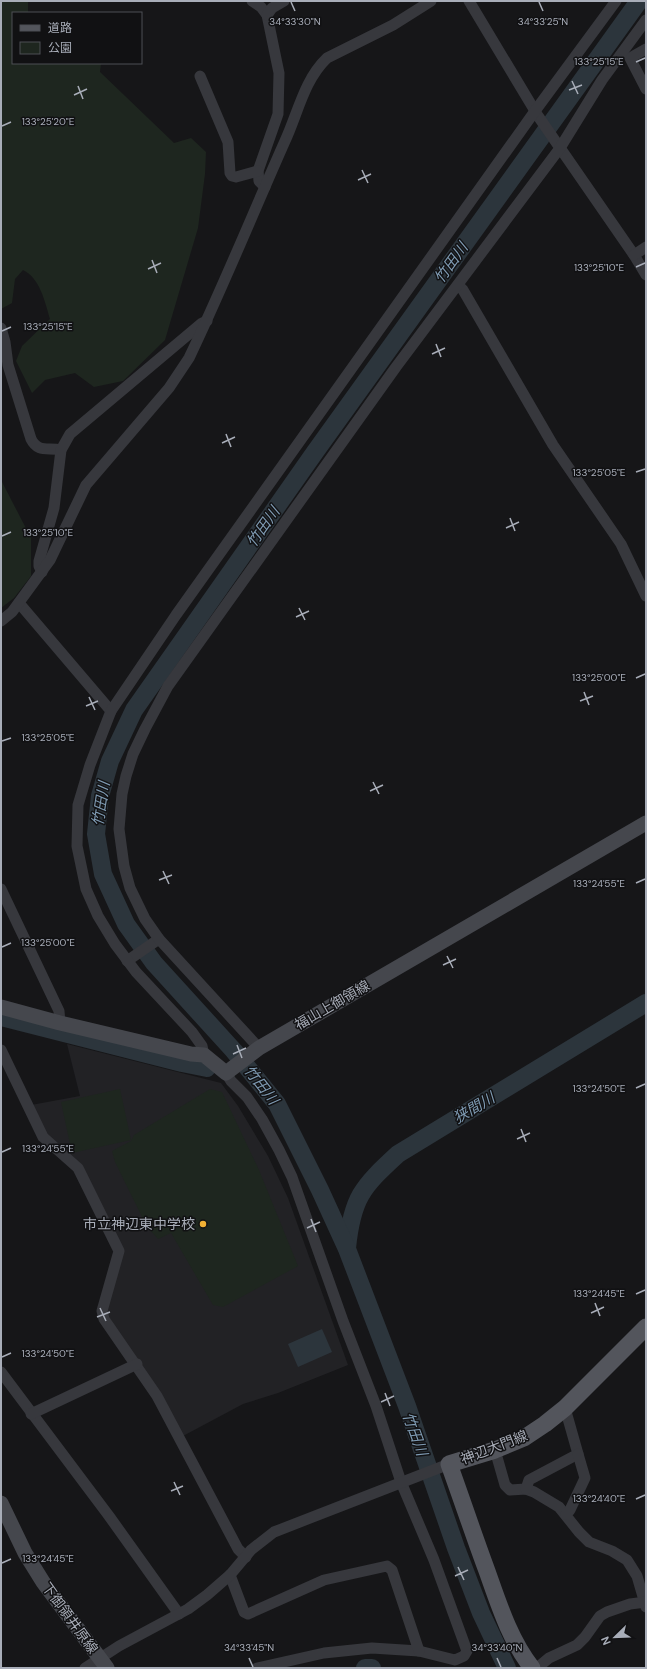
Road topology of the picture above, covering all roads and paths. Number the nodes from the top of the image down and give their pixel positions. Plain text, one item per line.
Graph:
1 (252, 1) edge
2 (284, 1) edge
3 (431, 1) edge
4 (469, 1) edge
5 (616, 1) edge
6 (267, 15) junction
7 (646, 20) edge
8 (646, 49) edge
9 (630, 58) junction
10 (200, 76) dead end
11 (602, 80) junction
12 (646, 89) edge
13 (536, 113) junction
14 (558, 145) junction
15 (258, 171) junction
16 (265, 187) junction
17 (646, 247) edge
18 (634, 255) junction
19 (646, 276) edge
20 (458, 285) junction
21 (207, 321) junction
22 (1, 328) edge
23 (61, 450) junction
24 (42, 572) junction
25 (646, 596) edge
26 (19, 603) junction
27 (1, 621) edge
28 (111, 711) junction
29 (646, 823) edge
30 (1, 889) edge
31 (157, 940) junction
32 (129, 960) junction
33 (1, 1007) edge
34 (60, 1023) junction
35 (257, 1049) junction
36 (1, 1050) edge
37 (204, 1055) junction
38 (228, 1071) junction
39 (644, 1334) edge
40 (137, 1364) junction
41 (1, 1372) edge
42 (565, 1408) junction
43 (31, 1414) junction
44 (495, 1450) junction
45 (578, 1454) junction
46 (447, 1465) junction
47 (403, 1481) junction
48 (526, 1490) junction
49 (1, 1503) edge
50 (566, 1514) junction
51 (246, 1557) junction
52 (230, 1575) junction
53 (645, 1603) edge
54 (179, 1614) junction
55 (419, 1651) junction
56 (103, 1663) edge
57 (84, 1668) edge
58 (257, 1668) edge
59 (532, 1668) edge
60 (537, 1668) edge

1 - 6 street
2 - 6 street
3 - 16 street
4 - 13 street
5 - 13 street
6 - 15 street
7 - 11 street
8 - 9 street
9 - 11 street
9 - 12 street
10 - 15 street
11 - 14 street
13 - 14 street
13 - 28 street
14 - 18 street
14 - 20 street
15 - 16 street
16 - 21 street
17 - 18 street
18 - 19 street
20 - 25 street
20 - 31 street
21 - 23 street
21 - 24 street
22 - 23 street
23 - 24 street
24 - 26 street
26 - 27 street
26 - 28 street
28 - 32 street
29 - 35 main road, 福山上御領線
30 - 34 street
31 - 32 street
31 - 35 street
32 - 37 street
33 - 34 main road
34 - 37 main road
35 - 38 main road, 福山上御領線
36 - 40 street
37 - 38 main road
38 - 47 street
39 - 42 main road, 神辺大門線
40 - 43 street
40 - 51 street
41 - 43 street
42 - 44 main road, 神辺大門線
42 - 45 street
43 - 54 street
44 - 46 main road, 神辺大門線
44 - 48 street
45 - 48 street
45 - 50 street
46 - 47 street
46 - 59 main road, 神辺大門線
47 - 51 street
47 - 55 street
48 - 50 street
49 - 56 main road, 下御領井原線
50 - 53 street
51 - 52 street
52 - 54 street
52 - 55 street
53 - 60 street
54 - 56 street
55 - 58 street
56 - 57 street

